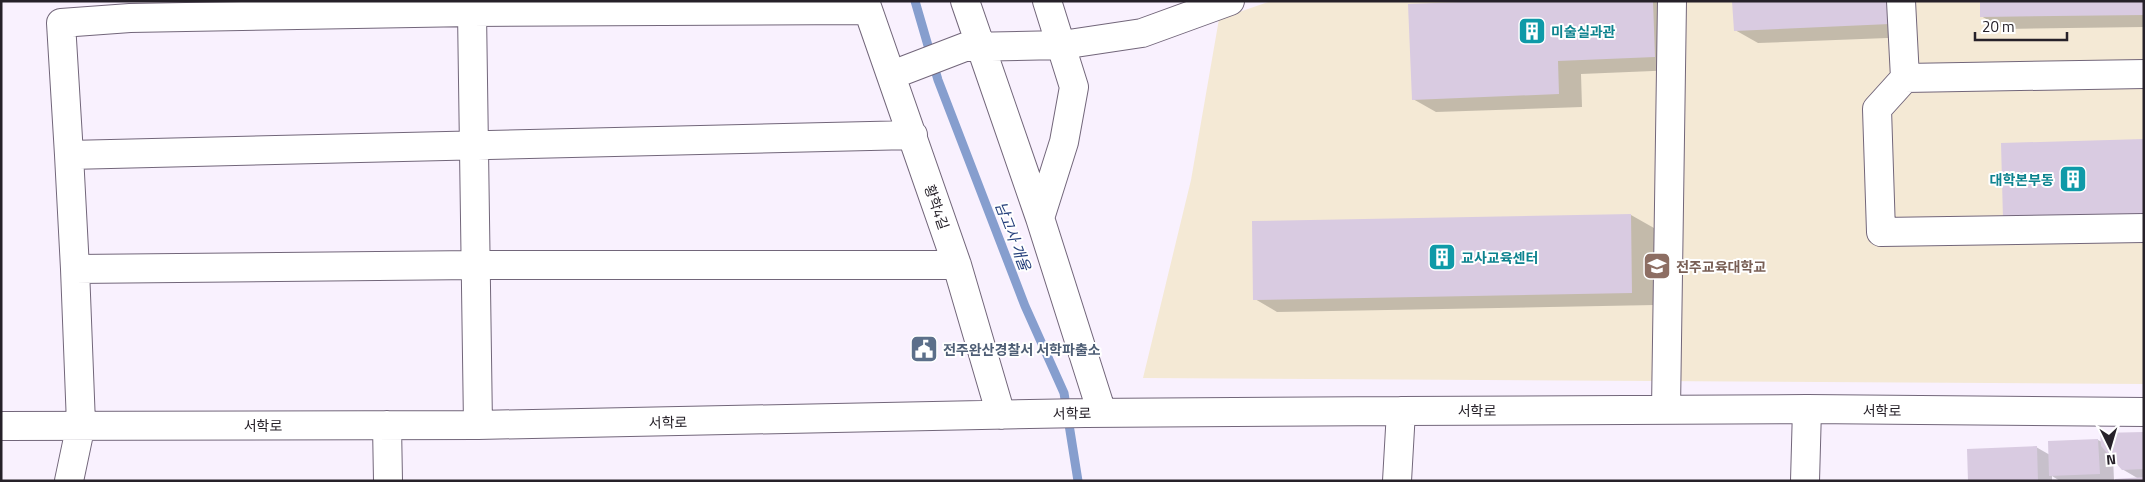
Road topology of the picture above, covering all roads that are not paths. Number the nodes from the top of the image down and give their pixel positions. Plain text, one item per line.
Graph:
1 (965, 1) edge
2 (1048, 1) edge
3 (1230, 1) edge
4 (1672, 1) edge
5 (1901, 1) edge
6 (867, 5) edge
7 (472, 7) edge
8 (1195, 7) edge
9 (130, 10) edge
10 (1062, 45) junction
11 (980, 47) junction
12 (902, 70) junction
13 (2144, 74) edge
14 (1905, 78) junction
15 (913, 135) junction
16 (476, 144) junction
17 (69, 155) junction
18 (1040, 218) junction
19 (2144, 228) edge
20 (476, 265) junction
21 (957, 265) junction
22 (75, 269) junction
23 (1666, 409) junction
24 (1807, 409) junction
25 (1401, 410) junction
26 (2144, 412) edge
27 (1094, 413) junction
28 (1001, 415) junction
29 (82, 424) junction
30 (387, 425) junction
31 (478, 425) junction
32 (1, 426) edge
33 (69, 481) edge
34 (388, 481) edge
35 (1397, 481) edge
36 (1805, 481) edge

1 - 11 street
2 - 10 street
3 - 8 street
4 - 23 street
5 - 14 street
6 - 7 street
6 - 12 street, 황학4길
7 - 9 street
7 - 16 street
8 - 10 street
9 - 17 street
10 - 11 street
10 - 18 street
11 - 12 street
11 - 18 street
12 - 15 street, 황학4길
13 - 14 street
14 - 19 street
15 - 16 street
15 - 21 street, 황학4길
16 - 17 street
16 - 20 street
17 - 22 street
18 - 27 street
20 - 21 street
20 - 22 street
20 - 31 street
21 - 28 street, 황학4길
22 - 29 street
23 - 24 street, 서학로
23 - 25 street, 서학로
24 - 26 street, 서학로
24 - 36 street
25 - 27 street, 서학로
25 - 35 street
27 - 28 street, 서학로
28 - 31 street, 서학로
29 - 30 street, 서학로
29 - 32 street, 서학로
29 - 33 street
30 - 31 street, 서학로
30 - 34 street

